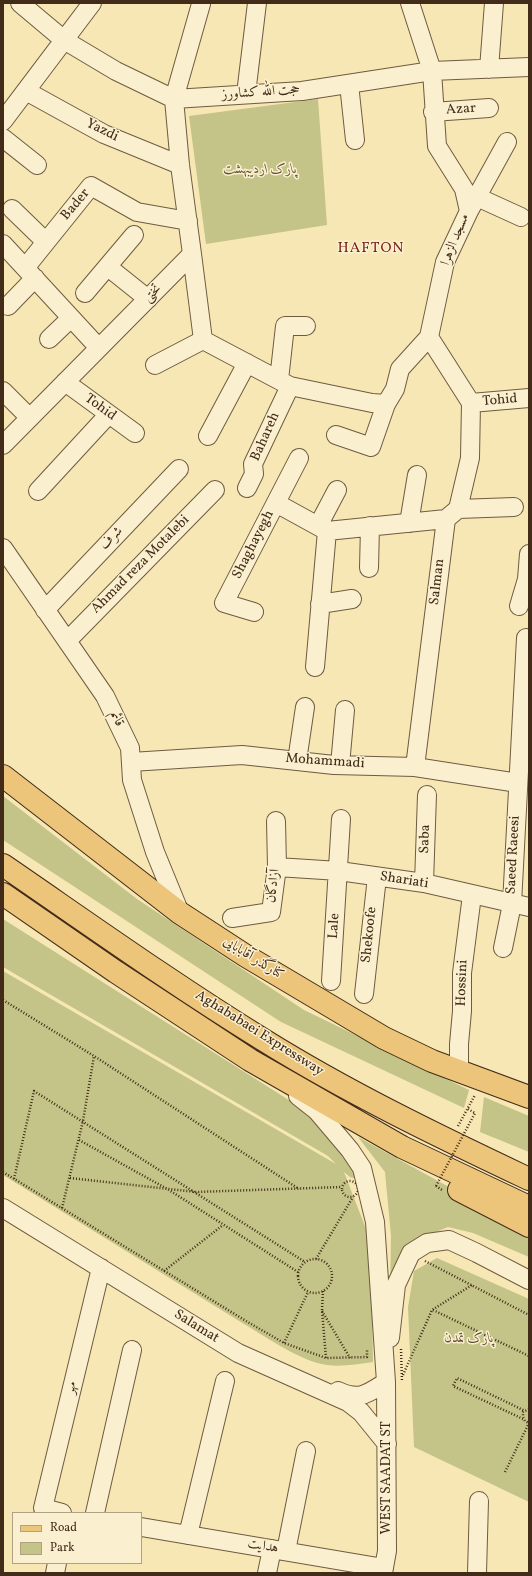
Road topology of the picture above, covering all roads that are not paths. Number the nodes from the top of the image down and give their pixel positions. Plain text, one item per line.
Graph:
1 (20, 3) edge
2 (92, 3) edge
3 (257, 3) edge
4 (410, 3) edge
5 (494, 3) edge
6 (201, 4) dead end
7 (64, 40) junction
8 (529, 68) edge
9 (489, 69) junction
10 (432, 71) junction
11 (349, 84) junction
12 (26, 91) junction
13 (246, 94) junction
14 (174, 99) junction
15 (9, 104) edge
16 (489, 108) dead end
17 (433, 112) junction
18 (3, 121) edge
19 (3, 138) edge
20 (355, 140) dead end
21 (507, 142) dead end
22 (37, 165) dead end
23 (180, 165) junction
24 (473, 204) junction
25 (12, 209) dead end
26 (521, 217) dead end
27 (188, 221) junction
28 (134, 235) dead end
29 (46, 242) junction
30 (3, 244) edge
31 (192, 254) junction
32 (108, 267) junction
33 (30, 273) junction
34 (85, 293) dead end
35 (148, 299) junction
36 (8, 306) dead end
37 (71, 318) junction
38 (306, 326) dead end
39 (429, 337) junction
40 (49, 339) dead end
41 (203, 340) junction
42 (99, 348) junction
43 (247, 363) junction
44 (155, 365) dead end
45 (65, 382) junction
46 (284, 383) junction
47 (3, 391) edge
48 (529, 398) edge
49 (471, 403) junction
50 (386, 404) junction
51 (109, 414) junction
52 (30, 418) junction
53 (135, 433) dead end
54 (336, 435) dead end
55 (208, 436) dead end
56 (3, 445) edge
57 (299, 458) dead end
58 (179, 469) dead end
59 (417, 475) dead end
60 (247, 488) dead end
61 (215, 490) dead end
62 (337, 490) dead end
63 (38, 492) dead end
64 (276, 503) junction
65 (514, 507) dead end
66 (452, 514) junction
67 (409, 523) junction
68 (370, 526) junction
69 (322, 528) junction
70 (3, 548) edge
71 (529, 554) edge
72 (369, 568) dead end
73 (528, 579) edge
74 (352, 599) dead end
75 (320, 604) junction
76 (519, 606) dead end
77 (45, 610) junction
78 (254, 612) dead end
79 (526, 638) dead end
80 (68, 640) junction
81 (315, 667) dead end
82 (305, 707) dead end
83 (345, 710) dead end
84 (525, 749) edge
85 (297, 761) junction
86 (131, 762) junction
87 (340, 765) junction
88 (415, 767) junction
89 (3, 776) edge
90 (518, 784) junction
91 (428, 795) dead end
92 (341, 819) dead end
93 (276, 821) dead end
94 (3, 865) edge
95 (277, 867) junction
96 (339, 871) junction
97 (377, 876) junction
98 (424, 883) junction
99 (3, 894) edge
100 (472, 895) junction
101 (520, 906) edge
102 (180, 913) junction
103 (232, 918) dead end
104 (503, 948) dead end
105 (331, 981) dead end
106 (364, 994) dead end
107 (256, 1063) junction
108 (310, 1067) junction
109 (459, 1072) junction
110 (529, 1097) edge
111 (402, 1147) junction
112 (529, 1163) edge
113 (529, 1179) edge
114 (529, 1207) edge
115 (3, 1208) edge
116 (529, 1226) edge
117 (101, 1268) junction
118 (529, 1280) edge
119 (132, 1350) dead end
120 (225, 1380) dead end
121 (394, 1383) junction
122 (387, 1444) junction
123 (306, 1451) dead end
124 (479, 1501) dead end
125 (58, 1512) edge
126 (95, 1512) edge
127 (142, 1527) edge
128 (188, 1535) junction
129 (279, 1550) junction
130 (384, 1570) edge
131 (267, 1573) edge
132 (477, 1573) edge

1 - 7 street, حجت الله کشاورز
2 - 7 street
3 - 13 street
4 - 10 street
5 - 9 street
6 - 14 street
7 - 12 street
7 - 14 street, حجت الله کشاورز
8 - 9 street, حجت الله کشاورز
9 - 10 street, حجت الله کشاورز
10 - 11 street, حجت الله کشاورز
10 - 17 street, مسجد الزهرا
11 - 13 street, حجت الله کشاورز
11 - 20 street
12 - 15 street
12 - 23 street, Yazdi
13 - 14 street, حجت الله کشاورز
14 - 23 street
15 - 18 street
16 - 17 street, Azar
17 - 24 street, مسجد الزهرا
19 - 22 street
21 - 24 street
23 - 27 street
24 - 26 street
24 - 39 street, مسجد الزهرا
25 - 29 street
27 - 29 street, Bader
27 - 31 street
28 - 32 street
29 - 33 street, Bader
30 - 33 street
31 - 35 street, تختی
31 - 41 street
32 - 34 street
32 - 35 street
33 - 36 street, Bader
33 - 37 street
35 - 42 street, تختی
37 - 40 street
37 - 42 street
38 - 46 street, Bahareh
39 - 49 street
39 - 50 street
41 - 43 street
41 - 44 street
42 - 45 street, تختی
43 - 46 street
43 - 55 street
45 - 51 street, Tohid
45 - 52 street, تختی
46 - 50 street
46 - 60 street, Bahareh
47 - 52 street
48 - 49 street, Tohid
49 - 66 street, Salman
50 - 54 street
51 - 53 street, Tohid
51 - 63 street
52 - 56 street, تختی
57 - 64 street, Shaghayegh
58 - 77 street, شرف
59 - 67 street
61 - 80 street, Ahmad reza Motalebi
62 - 69 street
64 - 69 street
64 - 78 street, Shaghayegh
65 - 66 street
66 - 67 street
66 - 88 street, Salman
67 - 68 street
68 - 69 street
68 - 72 street
69 - 75 street
70 - 77 street, قائم
71 - 73 street
73 - 76 street
74 - 75 street
75 - 81 street
77 - 80 street, قائم
79 - 84 street, Saeed Raeesi
80 - 86 street, قائم
82 - 85 street
83 - 87 street
84 - 90 street, Saeed Raeesi
85 - 86 street, Mohammadi
85 - 87 street, Mohammadi
86 - 102 street, قائم
87 - 88 street, Mohammadi
88 - 90 street, Mohammadi
89 - 102 main road, کنارگذر آقابابایی
90 - 101 street, Saeed Raeesi
91 - 98 street, Saba
92 - 96 street, Lale
93 - 95 street, آزادگان
94 - 108 main road, Aghababaei Expressway
95 - 96 street, Shariati
95 - 103 street, آزادگان
96 - 97 street, Shariati
96 - 105 street, Lale
97 - 98 street, Shariati
97 - 106 street, Shekoofe
98 - 100 street, Shariati
99 - 107 main road, Aghababaei Expressway
100 - 101 street, Shariati
100 - 109 street, Hossini
101 - 104 street, Saeed Raeesi
102 - 109 main road, کنارگذر آقابابایی
107 - 111 main road, Aghababaei Expressway
107 - 121 street
108 - 112 main road
108 - 113 main road, Aghababaei Expressway
109 - 110 main road, کنارگذر آقابابایی
111 - 114 main road, Aghababaei Expressway
111 - 116 main road
115 - 117 street, Salamat
115 - 121 street, Salamat
117 - 122 street, Salamat
117 - 125 street, مهر
118 - 121 street
119 - 126 street
120 - 128 street
121 - 122 street, WEST SAADAT ST
122 - 130 street, WEST SAADAT ST
123 - 129 street
124 - 132 street
127 - 128 street, هدایت
128 - 129 street, هدایت
129 - 130 street, هدایت
129 - 131 street

